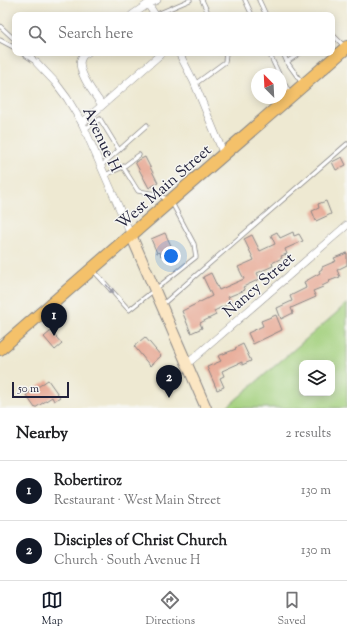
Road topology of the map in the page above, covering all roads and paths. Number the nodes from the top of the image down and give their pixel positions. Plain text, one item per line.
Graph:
1 (157, 0) edge
2 (190, 0) edge
3 (202, 0) edge
4 (245, 0) edge
5 (259, 0) edge
6 (148, 4) junction
7 (136, 12) edge
8 (153, 12) edge
9 (162, 12) edge
10 (208, 12) edge
11 (251, 12) edge
12 (265, 12) edge
13 (0, 26) edge
14 (12, 37) edge
15 (335, 37) edge
16 (1, 42) edge
17 (12, 47) edge
18 (347, 48) edge
19 (26, 56) edge
20 (32, 56) edge
21 (84, 56) edge
22 (159, 56) edge
23 (181, 56) edge
24 (226, 56) edge
25 (270, 56) edge
26 (284, 56) edge
27 (296, 56) edge
28 (287, 62) junction
29 (37, 63) junction
30 (276, 68) edge
31 (195, 84) junction
32 (303, 85) junction
33 (287, 87) edge
34 (292, 95) junction
35 (102, 105) junction
36 (147, 124) dead end
37 (83, 126) junction
38 (347, 144) edge
39 (119, 150) junction
40 (140, 155) dead end
41 (224, 155) junction
42 (101, 166) junction
43 (124, 167) junction
44 (104, 175) junction
45 (170, 201) junction
46 (347, 225) edge
47 (131, 235) junction
48 (92, 269) junction
49 (155, 288) junction
50 (162, 305) junction
51 (0, 349) edge
52 (188, 364) junction
53 (206, 408) edge

1 - 6 street
2 - 9 lane
3 - 10 lane
4 - 11 lane
5 - 12 lane
6 - 7 street
6 - 8 street
13 - 14 lane
15 - 18 lane
16 - 17 lane
18 - 32 main road, West Main Street
19 - 29 lane
20 - 29 lane
21 - 35 street
22 - 35 street
23 - 31 street
24 - 31 lane
25 - 30 lane
26 - 28 lane
27 - 28 lane
28 - 32 lane
29 - 37 street, Avenue H
31 - 41 street
32 - 34 main road, West Main Street
33 - 34 lane
34 - 41 main road, West Main Street
35 - 37 street
36 - 39 lane
37 - 39 lane
37 - 42 street, Avenue H
38 - 50 lane
39 - 42 lane
40 - 43 lane
41 - 45 main road, West Main Street
42 - 44 street, Avenue H
43 - 44 lane
43 - 45 lane
44 - 47 street, Avenue H
45 - 47 main road, West Main Street
45 - 49 lane
46 - 52 street, Nancy Street
47 - 48 main road, West Main Street
47 - 49 street
48 -> 49 lane
48 - 51 main road, West Main Street
49 - 50 street
50 - 52 street
52 - 53 street

